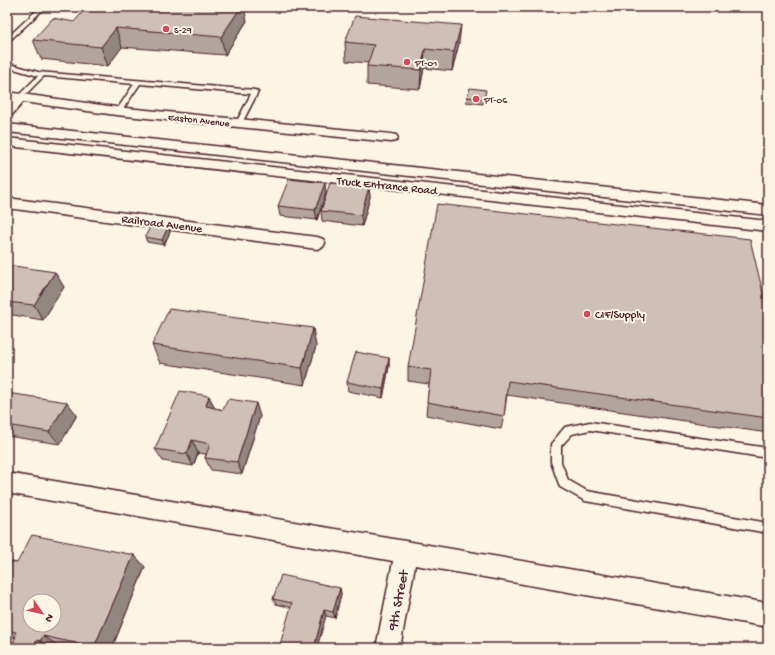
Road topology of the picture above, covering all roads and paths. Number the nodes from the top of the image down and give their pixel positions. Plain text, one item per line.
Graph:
1 (43, 7) edge
2 (7, 41) edge
3 (7, 65) edge
4 (43, 74) junction
5 (138, 82) junction
6 (13, 97) edge
7 (119, 111) junction
8 (7, 112) edge
9 (239, 123) junction
10 (7, 128) edge
11 (391, 138) dead end
12 (7, 142) edge
13 (7, 203) edge
14 (768, 210) edge
15 (768, 226) edge
16 (317, 243) dead end
17 (768, 453) edge
18 (7, 483) edge
19 (768, 528) edge
20 (406, 552) junction
21 (768, 614) edge
22 (388, 648) edge

1 - 2 lane
3 - 4 lane
4 - 5 lane
4 - 6 lane
5 - 7 lane
5 - 9 lane
6 - 7 street, Easton Avenue
6 - 8 street
7 - 9 street, Easton Avenue
9 - 11 street, Easton Avenue
10 - 14 street
12 - 15 street, Truck Entrance Road
13 - 16 street, Railroad Avenue
17 - 19 lane
18 - 20 street
20 - 21 street
20 - 22 street, 9th Street

